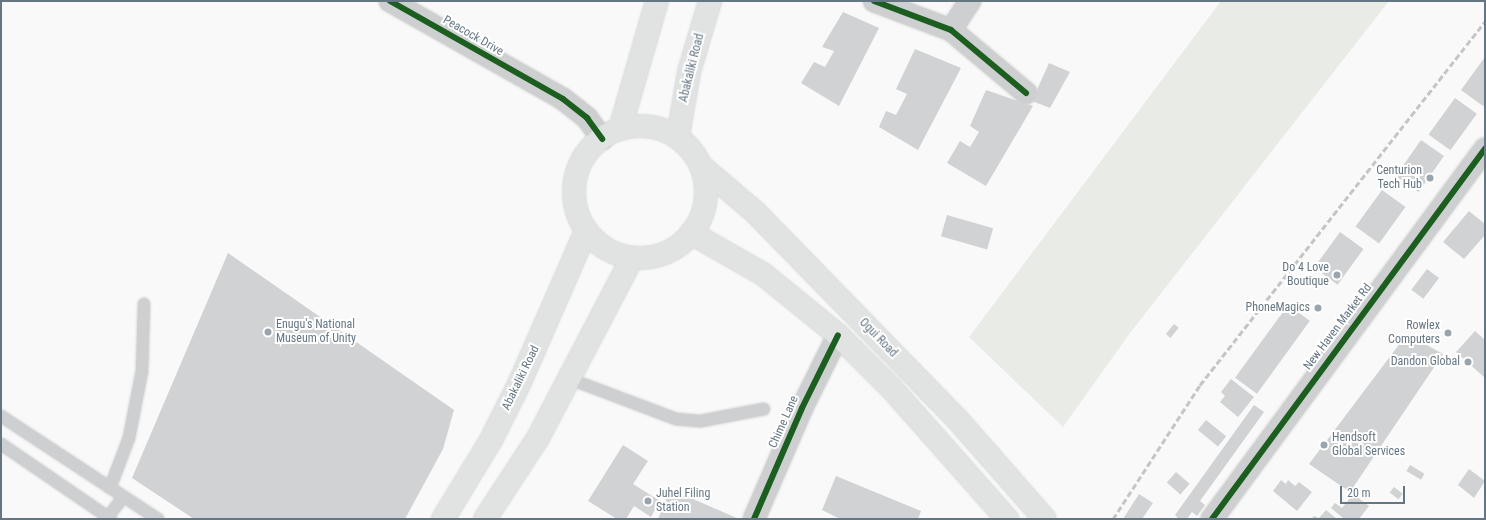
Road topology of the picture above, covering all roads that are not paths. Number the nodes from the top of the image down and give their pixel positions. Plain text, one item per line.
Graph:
1 (390, 1) edge
2 (657, 1) edge
3 (710, 1) edge
4 (874, 1) edge
5 (970, 1) edge
6 (951, 30) junction
7 (1026, 93) dead end
8 (620, 128) junction
9 (678, 136) junction
10 (602, 139) junction
11 (1485, 149) edge
12 (702, 167) junction
13 (586, 231) junction
14 (692, 234) junction
15 (632, 258) junction
16 (144, 304) dead end
17 (838, 335) junction
18 (570, 379) junction
19 (764, 409) dead end
20 (1, 416) edge
21 (1, 444) edge
22 (110, 488) junction
23 (461, 491) junction
24 (123, 496) junction
25 (486, 516) edge
26 (110, 518) edge
27 (158, 519) edge
28 (443, 519) edge
29 (754, 519) edge
30 (1007, 519) edge
31 (1045, 519) edge
32 (1212, 519) edge

1 - 10 street, Peacock Drive
2 - 8 main road
3 - 9 main road, Abakaliki Road
4 - 6 street
5 - 6 street
6 - 7 street
8 - 9 main road
8 - 10 main road
9 - 12 main road
10 - 13 main road
11 - 32 street, New Haven Market Rd
12 - 14 main road
12 - 31 main road, Ogui Road
13 - 15 main road
13 - 23 main road, Abakaliki Road
14 - 15 main road
14 - 17 main road
15 - 18 main road
16 - 22 lane
17 - 29 street, Chime Lane
17 - 30 main road
18 - 19 lane
18 - 25 main road
20 - 22 lane
21 - 26 lane
22 - 24 lane
23 - 25 main road
23 - 28 main road, Abakaliki Road
24 - 26 lane
24 - 27 lane

